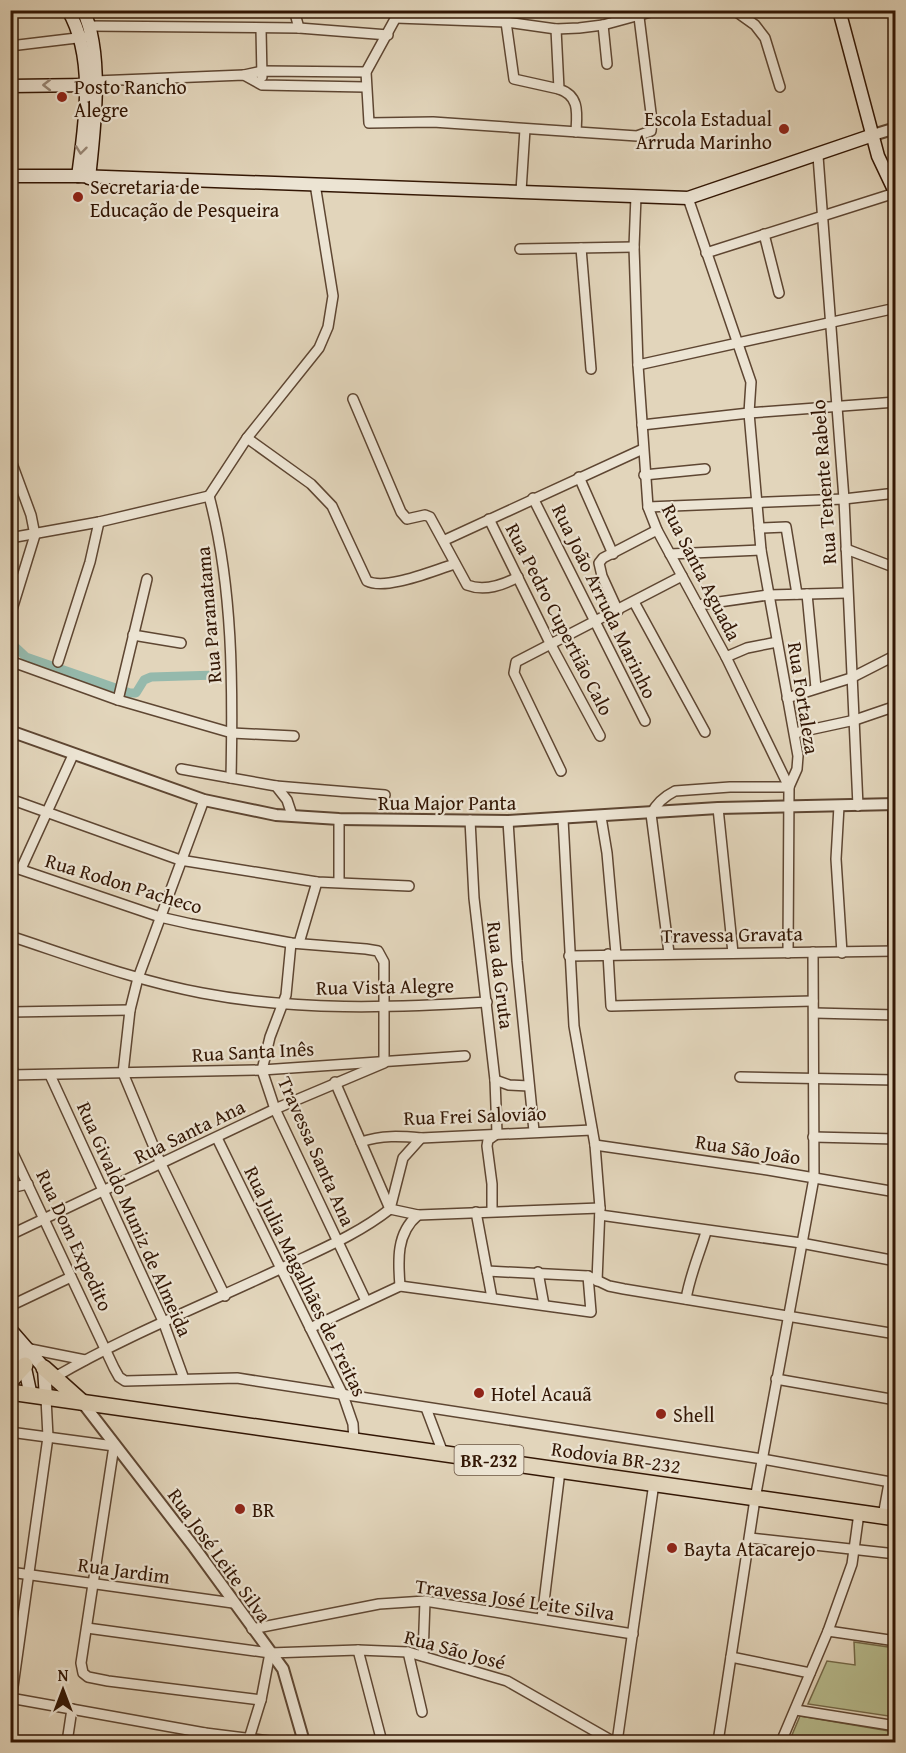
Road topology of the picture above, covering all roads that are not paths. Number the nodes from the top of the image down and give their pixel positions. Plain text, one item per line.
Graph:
1 (68, 10) edge
2 (83, 10) edge
3 (294, 10) edge
4 (658, 10) edge
5 (734, 10) edge
6 (839, 10) edge
7 (398, 14) edge
8 (639, 17) junction
9 (506, 22) junction
10 (603, 25) junction
11 (261, 28) junction
12 (299, 28) junction
13 (556, 29) junction
14 (87, 33) junction
15 (388, 35) junction
16 (10, 46) edge
17 (607, 64) dead end
18 (262, 71) junction
19 (366, 72) junction
20 (244, 75) junction
21 (91, 84) junction
22 (262, 85) junction
23 (10, 86) edge
24 (365, 87) junction
25 (780, 87) dead end
26 (559, 89) junction
27 (896, 128) edge
28 (525, 129) junction
29 (576, 132) junction
30 (873, 135) junction
31 (818, 156) junction
32 (10, 176) edge
33 (84, 177) junction
34 (315, 184) junction
35 (521, 191) junction
36 (895, 194) edge
37 (636, 196) junction
38 (688, 198) junction
39 (824, 217) junction
40 (764, 234) junction
41 (634, 247) junction
42 (580, 248) junction
43 (520, 249) dead end
44 (706, 253) junction
45 (779, 293) dead end
46 (896, 308) edge
47 (832, 323) junction
48 (740, 344) junction
49 (638, 364) junction
50 (591, 369) dead end
51 (353, 399) dead end
52 (896, 402) edge
53 (836, 406) junction
54 (749, 413) junction
55 (642, 425) junction
56 (248, 438) junction
57 (643, 449) junction
58 (10, 458) edge
59 (705, 469) dead end
60 (644, 475) junction
61 (579, 477) junction
62 (896, 493) edge
63 (209, 496) junction
64 (533, 498) junction
65 (844, 499) junction
66 (757, 503) junction
67 (648, 507) junction
68 (489, 519) junction
69 (99, 522) junction
70 (759, 528) junction
71 (657, 531) junction
72 (36, 535) junction
73 (10, 538) edge
74 (445, 540) junction
75 (846, 549) junction
76 (761, 550) junction
77 (670, 554) junction
78 (608, 556) junction
79 (454, 564) junction
80 (896, 568) edge
81 (682, 576) junction
82 (518, 577) junction
83 (147, 579) dead end
84 (847, 592) junction
85 (797, 594) junction
86 (807, 594) junction
87 (768, 595) junction
88 (634, 602) junction
89 (698, 605) junction
90 (618, 611) junction
91 (10, 616) edge
92 (593, 622) junction
93 (133, 634) junction
94 (777, 642) junction
95 (181, 643) dead end
96 (550, 645) junction
97 (896, 655) edge
98 (726, 657) junction
99 (10, 661) edge
100 (58, 663) dead end
101 (851, 678) junction
102 (816, 688) junction
103 (119, 693) junction
104 (787, 698) junction
105 (896, 706) edge
106 (855, 720) junction
107 (645, 721) dead end
108 (10, 731) edge
109 (705, 732) dead end
110 (232, 733) junction
111 (795, 733) junction
112 (294, 736) dead end
113 (600, 736) dead end
114 (73, 754) junction
115 (181, 769) dead end
116 (561, 771) dead end
117 (231, 778) junction
118 (276, 786) junction
119 (789, 787) junction
120 (385, 795) dead end
121 (10, 799) edge
122 (204, 800) junction
123 (894, 804) edge
124 (787, 806) junction
125 (839, 806) junction
126 (858, 806) junction
127 (718, 808) junction
128 (46, 812) junction
129 (651, 814) junction
130 (292, 815) junction
131 (601, 817) junction
132 (339, 819) junction
133 (563, 819) junction
134 (470, 820) junction
135 (508, 821) junction
136 (180, 860) junction
137 (10, 866) edge
138 (21, 869) junction
139 (317, 882) junction
140 (339, 882) junction
141 (410, 886) dead end
142 (160, 917) junction
143 (10, 936) edge
144 (295, 943) junction
145 (894, 951) edge
146 (813, 952) junction
147 (669, 953) junction
148 (733, 953) junction
149 (788, 953) junction
150 (842, 953) junction
151 (612, 954) junction
152 (569, 956) junction
153 (138, 978) junction
154 (813, 1001) junction
155 (487, 1002) junction
156 (284, 1004) junction
157 (384, 1008) junction
158 (129, 1010) junction
159 (10, 1012) edge
160 (814, 1013) junction
161 (896, 1015) edge
162 (465, 1056) dead end
163 (10, 1060) edge
164 (384, 1063) junction
165 (262, 1070) junction
166 (123, 1073) junction
167 (12, 1075) edge
168 (50, 1075) junction
169 (740, 1077) dead end
170 (815, 1079) junction
171 (495, 1080) junction
172 (896, 1080) edge
173 (335, 1082) junction
174 (529, 1086) junction
175 (275, 1109) junction
176 (592, 1130) junction
177 (534, 1131) junction
178 (497, 1133) junction
179 (813, 1137) junction
180 (216, 1138) junction
181 (422, 1138) junction
182 (896, 1139) edge
183 (361, 1142) junction
184 (595, 1145) junction
185 (10, 1147) edge
186 (161, 1164) junction
187 (814, 1178) junction
188 (28, 1184) junction
189 (10, 1188) edge
190 (104, 1191) junction
191 (896, 1192) edge
192 (390, 1209) junction
193 (492, 1211) junction
194 (476, 1212) junction
195 (600, 1212) junction
196 (417, 1215) junction
197 (44, 1219) junction
198 (706, 1232) junction
199 (10, 1235) edge
200 (337, 1242) junction
201 (801, 1243) junction
202 (896, 1261) edge
203 (282, 1268) junction
204 (487, 1271) junction
205 (538, 1272) junction
206 (71, 1277) junction
207 (592, 1278) junction
208 (400, 1286) junction
209 (225, 1296) junction
210 (492, 1298) junction
211 (686, 1299) junction
212 (366, 1301) junction
213 (544, 1305) junction
214 (10, 1306) edge
215 (788, 1316) junction
216 (163, 1321) junction
217 (310, 1328) junction
218 (10, 1329) edge
219 (896, 1334) edge
220 (107, 1349) junction
221 (22, 1354) edge
222 (85, 1360) junction
223 (50, 1373) junction
224 (184, 1379) junction
225 (776, 1379) junction
226 (10, 1381) edge
227 (10, 1392) edge
228 (343, 1395) junction
229 (39, 1397) junction
230 (896, 1400) edge
231 (82, 1402) junction
232 (426, 1407) junction
233 (10, 1432) edge
234 (48, 1437) junction
235 (354, 1442) junction
236 (114, 1446) junction
237 (443, 1453) junction
238 (762, 1459) junction
239 (560, 1471) junction
240 (654, 1483) junction
241 (892, 1483) edge
242 (754, 1499) junction
243 (859, 1513) junction
244 (889, 1517) edge
245 (750, 1538) junction
246 (854, 1549) junction
247 (896, 1554) edge
248 (10, 1572) edge
249 (30, 1575) junction
250 (93, 1584) junction
251 (425, 1601) junction
252 (233, 1603) junction
253 (542, 1618) junction
254 (87, 1628) junction
255 (252, 1629) junction
256 (828, 1631) junction
257 (633, 1634) junction
258 (896, 1641) edge
259 (358, 1650) junction
260 (408, 1652) junction
261 (270, 1653) junction
262 (423, 1656) junction
263 (731, 1657) junction
264 (810, 1672) junction
265 (261, 1700) junction
266 (11, 1702) edge
267 (72, 1709) junction
268 (796, 1710) junction
269 (422, 1712) dead end
270 (896, 1726) edge
271 (205, 1733) junction
272 (248, 1741) edge
273 (67, 1743) edge
274 (183, 1743) edge
275 (278, 1743) edge
276 (304, 1743) edge
277 (382, 1743) edge
278 (616, 1743) edge
279 (718, 1743) edge
280 (781, 1743) edge

1 - 14 main road
2 - 14 main road
3 - 12 street
4 - 8 street
5 - 25 street
6 - 30 main road
7 - 9 street
7 - 15 street
8 - 10 street
8 - 29 street
9 - 13 street
9 - 26 street
10 - 13 street
10 - 17 street
11 - 12 street
11 - 14 street
11 - 18 street
12 - 15 street
13 - 26 street
14 - 16 street
14 - 21 main road
15 - 19 street
18 - 19 street
18 - 20 street
18 - 22 street
19 - 24 street
20 - 21 street
20 - 22 street
21 -> 23 main road
21 - 33 main road
22 - 24 street
24 - 28 street
26 - 29 street
27 - 30 street
28 - 29 street
28 - 35 street
30 - 31 main road
30 - 36 main road
31 - 38 main road
31 - 39 street, Rua Tenente Rabelo
32 - 33 main road
33 - 34 main road
34 - 35 main road
34 - 56 street
35 - 37 main road
36 - 39 street
37 - 38 main road
37 - 41 street, Rua Santa Aguada
38 - 44 street, Rua Fortaleza
39 - 40 street
39 - 47 street, Rua Tenente Rabelo
40 - 44 street
40 - 45 street
41 - 42 street
41 - 49 street, Rua Santa Aguada
42 - 43 street
42 - 50 street
44 - 48 street, Rua Fortaleza
46 - 47 street
47 - 48 street
47 - 53 street, Rua Tenente Rabelo
48 - 49 street
48 - 54 street, Rua Fortaleza
49 - 55 street, Rua Santa Aguada
51 - 74 street
52 - 53 street
53 - 54 street
53 - 65 street, Rua Tenente Rabelo
54 - 55 street
54 - 66 street, Rua Fortaleza
55 - 57 street, Rua Santa Aguada
56 - 63 street
56 - 79 street
57 - 60 street, Rua Santa Aguada
57 - 61 street
58 - 72 street
59 - 60 street
60 - 67 street, Rua Santa Aguada
61 - 64 street
61 - 78 street
62 - 65 street
63 - 69 street
63 - 110 street, Rua Paranatama
64 - 68 street
64 - 92 street, Rua João Arruda Marinho
65 - 66 street
65 - 75 street, Rua Tenente Rabelo
66 - 67 street
66 - 70 street, Rua Fortaleza
67 - 71 street, Rua Santa Aguada
68 - 74 street
68 - 82 street, Rua Pedro Cupertião Calo
69 - 72 street
69 - 100 street
70 - 76 street, Rua Fortaleza
70 - 85 street
71 - 77 street, Rua Santa Aguada
71 - 78 street
72 - 73 street
72 - 91 street
74 - 79 street
75 - 80 street
75 - 84 street, Rua Tenente Rabelo
76 - 77 street
76 - 87 street, Rua Fortaleza
77 - 81 street, Rua Santa Aguada
78 - 90 street
79 - 82 street
81 - 88 street
81 - 89 street, Rua Santa Aguada
82 - 96 street, Rua Pedro Cupertião Calo
83 - 93 street
84 - 86 street
84 - 101 street, Rua Tenente Rabelo
85 - 86 street
85 - 87 street
86 - 102 street
87 - 89 street
87 - 94 street, Rua Fortaleza
88 - 90 street
88 - 109 street
89 - 98 street, Rua Santa Aguada
90 - 92 street
92 - 96 street
92 - 107 street, Rua João Arruda Marinho
93 - 95 street
93 - 103 street
94 - 98 street
94 - 104 street, Rua Fortaleza
96 - 113 street, Rua Pedro Cupertião Calo
96 - 116 street
97 - 101 street
98 - 119 street, Rua Santa Aguada
99 - 103 street
101 - 102 street
101 - 106 street, Rua Tenente Rabelo
102 - 104 street
103 - 110 street
104 - 111 street, Rua Fortaleza
105 - 106 street
106 - 111 street
106 - 126 street, Rua Tenente Rabelo
108 - 114 street, Rua Major Panta
110 - 112 street
110 - 117 street, Rua Paranatama
111 - 119 street, Rua Fortaleza
114 - 122 street, Rua Major Panta
114 - 128 street
115 - 117 street
117 - 118 street
118 - 120 street
118 - 130 street
119 - 124 street
119 - 129 street
121 - 128 street
122 - 130 street, Rua Major Panta
122 - 136 street
123 - 126 street, Rua Major Panta
123 - 145 street
124 - 125 street, Rua Major Panta
124 - 127 street, Rua Major Panta
124 - 149 street
125 - 126 street, Rua Major Panta
125 - 150 street
127 - 129 street, Rua Major Panta
127 - 148 street
128 - 136 street
128 - 138 street
129 - 131 street, Rua Major Panta
129 - 147 street
130 - 132 street, Rua Major Panta
131 - 133 street, Rua Major Panta
131 - 151 street
132 - 134 street, Rua Major Panta
132 - 140 street
133 - 135 street, Rua Major Panta
133 - 152 street
134 - 135 street, Rua Major Panta
134 - 155 street, Rua da Gruta
135 - 174 street
136 - 139 street
136 - 142 street
137 - 138 street, Rua Rodon Pacheco
138 - 142 street, Rua Rodon Pacheco
139 - 140 street
139 - 144 street, Travessa Santa Ana
140 - 141 street
142 - 144 street, Rua Rodon Pacheco
142 - 153 street
143 - 153 street, Rua Vista Alegre
144 - 156 street, Travessa Santa Ana
144 - 157 street, Rua Vista Alegre
145 - 150 street, Travessa Gravata
146 - 149 street, Travessa Gravata
146 - 150 street, Travessa Gravata
146 - 154 street
147 - 148 street, Travessa Gravata
147 - 151 street, Travessa Gravata
148 - 149 street, Travessa Gravata
151 - 152 street, Travessa Gravata
151 - 154 street
152 - 176 street
153 - 156 street, Rua Vista Alegre
153 - 158 street
154 - 160 street
155 - 157 street, Rua Vista Alegre
155 - 171 street, Rua da Gruta
156 - 157 street, Rua Vista Alegre
156 - 165 street, Travessa Santa Ana
157 - 164 street
158 - 159 street
158 - 166 street
160 - 161 street
160 - 170 street
162 - 164 street, Rua Santa Inês
163 - 167 street
164 - 165 street, Rua Santa Inês
164 - 173 street, Rua Santa Ana
165 - 166 street, Rua Santa Inês
165 - 175 street, Travessa Santa Ana
166 - 168 street, Rua Santa Inês
166 - 186 street
167 - 168 street, Rua Santa Inês
168 - 190 street, Rua Givaldo Muniz de Almeida
169 - 170 street
170 - 172 street
170 - 179 street
171 - 174 street
171 - 178 street, Rua da Gruta
173 - 175 street, Rua Santa Ana
173 - 183 street
174 - 177 street
175 - 180 street, Rua Santa Ana
175 - 200 street, Travessa Santa Ana
176 - 177 street, Rua Frei Salovião
176 - 184 street
177 - 178 street, Rua Frei Salovião
178 - 181 street, Rua Frei Salovião
178 - 193 street
179 - 182 street
179 - 187 street
180 - 186 street, Rua Santa Ana
180 - 203 street, Rua Julia Magalhães de Freitas
181 - 183 street, Rua Frei Salovião
181 - 192 street
183 - 192 street
184 - 187 street, Rua São João
184 - 195 street
185 - 188 street, Rua Dom Expedito
186 - 190 street, Rua Santa Ana
186 - 209 street
187 - 191 street, Rua São João
187 - 201 street
188 - 189 street
188 - 197 street, Rua Dom Expedito
190 - 197 street, Rua Santa Ana
190 - 216 street, Rua Givaldo Muniz de Almeida
192 - 196 street
192 - 200 street
193 - 194 street
193 - 195 street
194 - 196 street
194 - 204 street
195 - 198 street
195 - 207 street
196 - 208 street
197 - 199 street, Rua Santa Ana
197 - 206 street, Rua Dom Expedito
198 - 201 street
198 - 211 street
200 - 203 street
200 - 212 street, Travessa Santa Ana
201 - 202 street
201 - 215 street
203 - 209 street
203 - 217 street, Rua Julia Magalhães de Freitas
204 - 205 street
204 - 210 street
205 - 207 street
205 - 213 street
206 - 214 street
206 - 220 street, Rua Dom Expedito
207 - 211 street
207 - 213 street
208 - 210 street
208 - 212 street
209 - 216 street
210 - 213 street
211 - 215 street
212 - 217 street
215 - 219 street
215 - 225 street
216 - 220 street
216 - 224 street, Rua Givaldo Muniz de Almeida
217 - 228 street, Rua Julia Magalhães de Freitas
218 - 221 main road
220 - 222 street
220 - 224 street, Rua Dom Expedito
221 - 222 street
221 - 223 main road
221 - 226 highway
221 - 229 main road
222 - 223 street
223 - 229 main road
223 - 231 highway
224 - 228 street
225 - 230 street
225 - 238 street
227 - 229 highway, BR-232
228 - 232 street
228 - 235 street, Rua Julia Magalhães de Freitas
229 - 231 highway, BR-232
229 - 234 street
231 - 235 highway, Rodovia BR-232 / BR-232
231 - 236 street, Rua José Leite Silva
232 - 237 street
232 - 238 street
233 - 234 street
234 - 236 street
234 - 249 street
235 - 237 highway, Rodovia BR-232 / BR-232
236 - 250 street
236 - 252 street, Rua José Leite Silva
237 - 239 highway, Rodovia BR-232 / BR-232
238 - 241 street
238 - 242 street
239 - 240 highway, Rodovia BR-232 / BR-232
239 - 253 street
240 - 242 highway, Rodovia BR-232 / BR-232
240 - 257 street
241 - 244 street
242 - 243 highway, Rodovia BR-232 / BR-232
242 - 245 street
243 - 244 highway, Rodovia BR-232 / BR-232
243 - 246 street
245 - 246 street
245 - 263 street
246 - 247 street
246 - 256 street
248 - 249 street, Rua Jardim
249 - 250 street, Rua Jardim
249 - 266 street
250 - 252 street, Rua Jardim
250 - 254 street
251 - 253 street, Travessa José Leite Silva
251 - 255 street, Travessa José Leite Silva
251 - 262 street
252 - 255 street, Rua José Leite Silva
253 - 257 street, Travessa José Leite Silva
254 - 261 street, Rua São José
254 - 265 street
255 - 261 street, Rua José Leite Silva
256 - 258 street
256 - 264 street
257 - 278 street
259 - 260 street, Rua São José
259 - 261 street, Rua São José
259 - 277 street
260 - 262 street, Rua São José
260 - 269 street
261 - 265 street
261 - 276 street, Rua José Leite Silva
262 - 278 street, Rua São José
263 - 264 street
263 - 279 street
264 - 268 street
265 - 272 street
266 - 267 street
267 - 271 street
267 - 273 street
268 - 270 street
268 - 280 street
271 - 272 street
271 - 274 street
272 - 275 street

